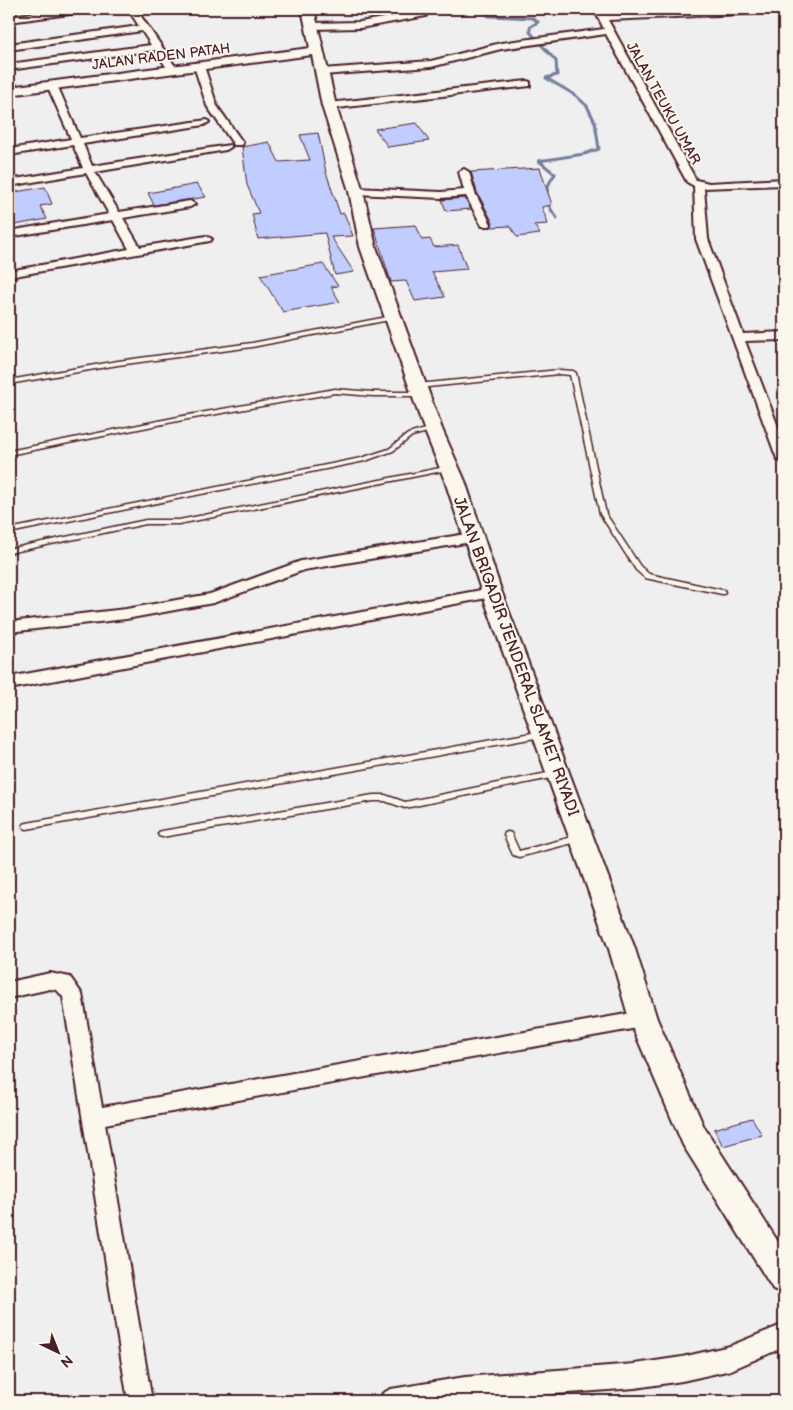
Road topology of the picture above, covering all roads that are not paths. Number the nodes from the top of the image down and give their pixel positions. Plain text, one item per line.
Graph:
1 (85, 9) edge
2 (132, 9) edge
3 (784, 9) edge
4 (600, 13) edge
5 (423, 14) dead end
6 (310, 18) edge
7 (9, 19) edge
8 (143, 28) junction
9 (610, 31) junction
10 (9, 47) edge
11 (156, 47) junction
12 (316, 51) junction
13 (200, 66) junction
14 (9, 67) edge
15 (172, 69) junction
16 (322, 72) junction
17 (527, 84) dead end
18 (52, 85) junction
19 (9, 91) edge
20 (329, 106) junction
21 (204, 122) dead end
22 (186, 125) junction
23 (76, 141) junction
24 (238, 143) dead end
25 (226, 147) dead end
26 (202, 151) junction
27 (9, 152) edge
28 (89, 170) junction
29 (464, 172) dead end
30 (784, 182) edge
31 (9, 184) edge
32 (699, 185) junction
33 (356, 191) junction
34 (470, 193) junction
35 (190, 204) dead end
36 (114, 216) junction
37 (486, 224) dead end
38 (9, 234) edge
39 (206, 239) dead end
40 (136, 251) junction
41 (9, 274) edge
42 (392, 318) junction
43 (784, 336) edge
44 (738, 338) junction
45 (15, 381) dead end
46 (420, 390) junction
47 (433, 430) junction
48 (9, 453) edge
49 (784, 459) edge
50 (450, 468) junction
51 (9, 531) edge
52 (472, 538) junction
53 (9, 551) edge
54 (722, 592) dead end
55 (492, 593) junction
56 (9, 627) edge
57 (9, 683) edge
58 (543, 734) junction
59 (559, 774) junction
60 (27, 826) dead end
61 (162, 834) dead end
62 (508, 835) dead end
63 (582, 838) junction
64 (9, 990) edge
65 (643, 1019) junction
66 (94, 1118) junction
67 (784, 1278) edge
68 (784, 1335) edge
69 (466, 1395) edge
70 (140, 1401) edge
71 (391, 1401) edge

1 - 7 street
2 - 8 street
3 - 4 street
4 - 9 street, JALAN TEUKU UMAR
5 - 6 street
6 - 12 main road, JALAN BRIGADIR JENDERAL SLAMET RIYADI
8 - 10 street
8 - 11 street
9 - 16 street
9 - 32 street, JALAN TEUKU UMAR
11 - 14 street
11 - 15 street
12 - 13 main road, JALAN RADEN PATAH
12 - 16 main road, JALAN BRIGADIR JENDERAL SLAMET RIYADI
13 - 15 main road, JALAN RADEN PATAH
13 - 24 street
15 - 18 main road, JALAN RADEN PATAH
16 - 20 main road, JALAN BRIGADIR JENDERAL SLAMET RIYADI
17 - 20 street
18 - 19 main road, JALAN RADEN PATAH
18 - 23 street
20 - 33 main road, JALAN BRIGADIR JENDERAL SLAMET RIYADI
21 - 22 street
22 - 23 street
22 - 26 street
23 - 27 street
23 - 28 street
25 - 26 street
26 - 28 street
28 - 31 street
28 - 36 street
29 - 34 street
30 - 32 street, JALAN TEUKU UMAR
32 - 44 street
33 - 34 street
33 - 42 main road, JALAN BRIGADIR JENDERAL SLAMET RIYADI
34 - 37 street
35 - 36 street
36 - 38 street
36 - 40 street
39 - 40 street
40 - 41 street
42 - 45 lane
42 - 46 main road, JALAN BRIGADIR JENDERAL SLAMET RIYADI
43 - 44 street
44 - 49 street
46 - 47 main road, JALAN BRIGADIR JENDERAL SLAMET RIYADI
46 - 48 lane
46 - 54 lane
47 - 50 main road, JALAN BRIGADIR JENDERAL SLAMET RIYADI
47 - 51 lane
50 - 52 main road, JALAN BRIGADIR JENDERAL SLAMET RIYADI
50 - 53 lane
52 - 55 main road, JALAN BRIGADIR JENDERAL SLAMET RIYADI
52 - 56 street
55 - 57 street
55 - 58 main road, JALAN BRIGADIR JENDERAL SLAMET RIYADI
58 - 59 main road, JALAN BRIGADIR JENDERAL SLAMET RIYADI
58 - 60 lane
59 - 61 lane
59 - 63 main road, JALAN BRIGADIR JENDERAL SLAMET RIYADI
62 - 63 lane
63 - 65 main road, JALAN BRIGADIR JENDERAL SLAMET RIYADI
64 - 66 street
65 - 66 street
65 - 67 main road, JALAN BRIGADIR JENDERAL SLAMET RIYADI
66 - 70 street
68 - 69 street
69 - 71 street

